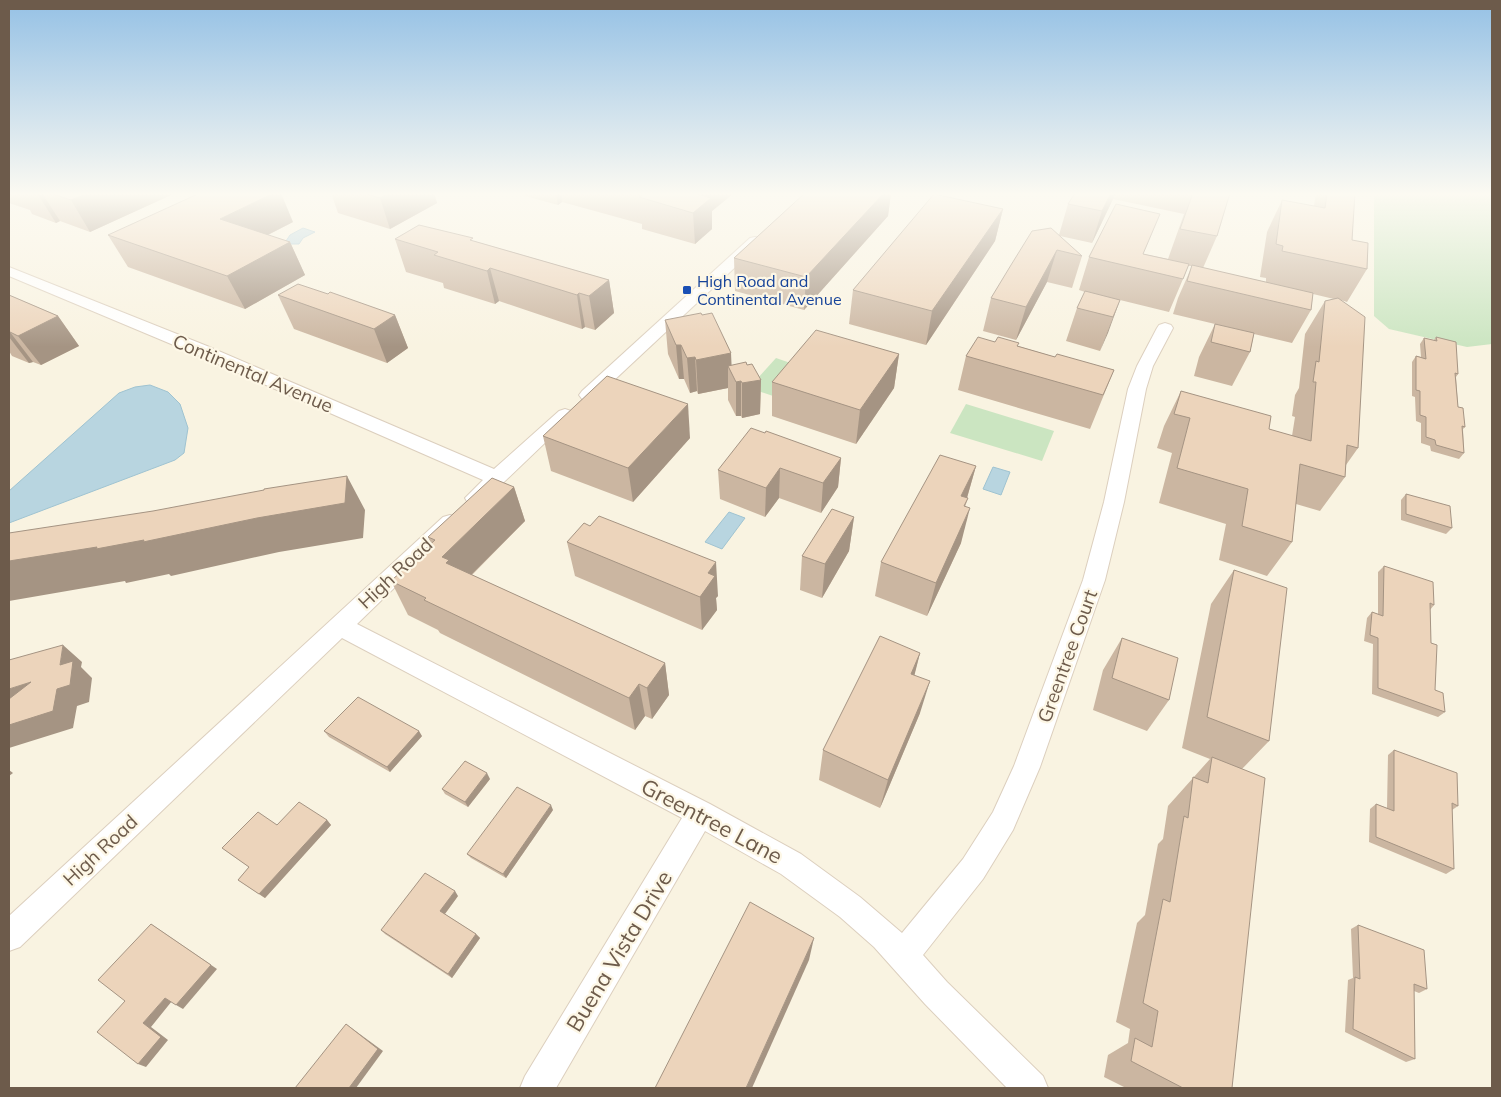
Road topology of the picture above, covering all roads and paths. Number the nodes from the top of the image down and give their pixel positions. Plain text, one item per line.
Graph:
1 (751, 244) edge
2 (9, 271) edge
3 (1164, 328) dead end
4 (497, 478) junction
5 (340, 626) junction
6 (700, 813) junction
7 (9, 936) edge
8 (904, 955) junction
9 (537, 1088) edge
10 (1031, 1088) edge

1 - 4 street, High Road
2 - 4 street, Continental Avenue
3 - 8 street, Greentree Court
4 - 5 street, High Road
5 - 6 street, Greentree Lane
5 - 7 street, High Road
6 - 8 street, Greentree Lane
6 - 9 street, Buena Vista Drive
8 - 10 street, Greentree Lane

